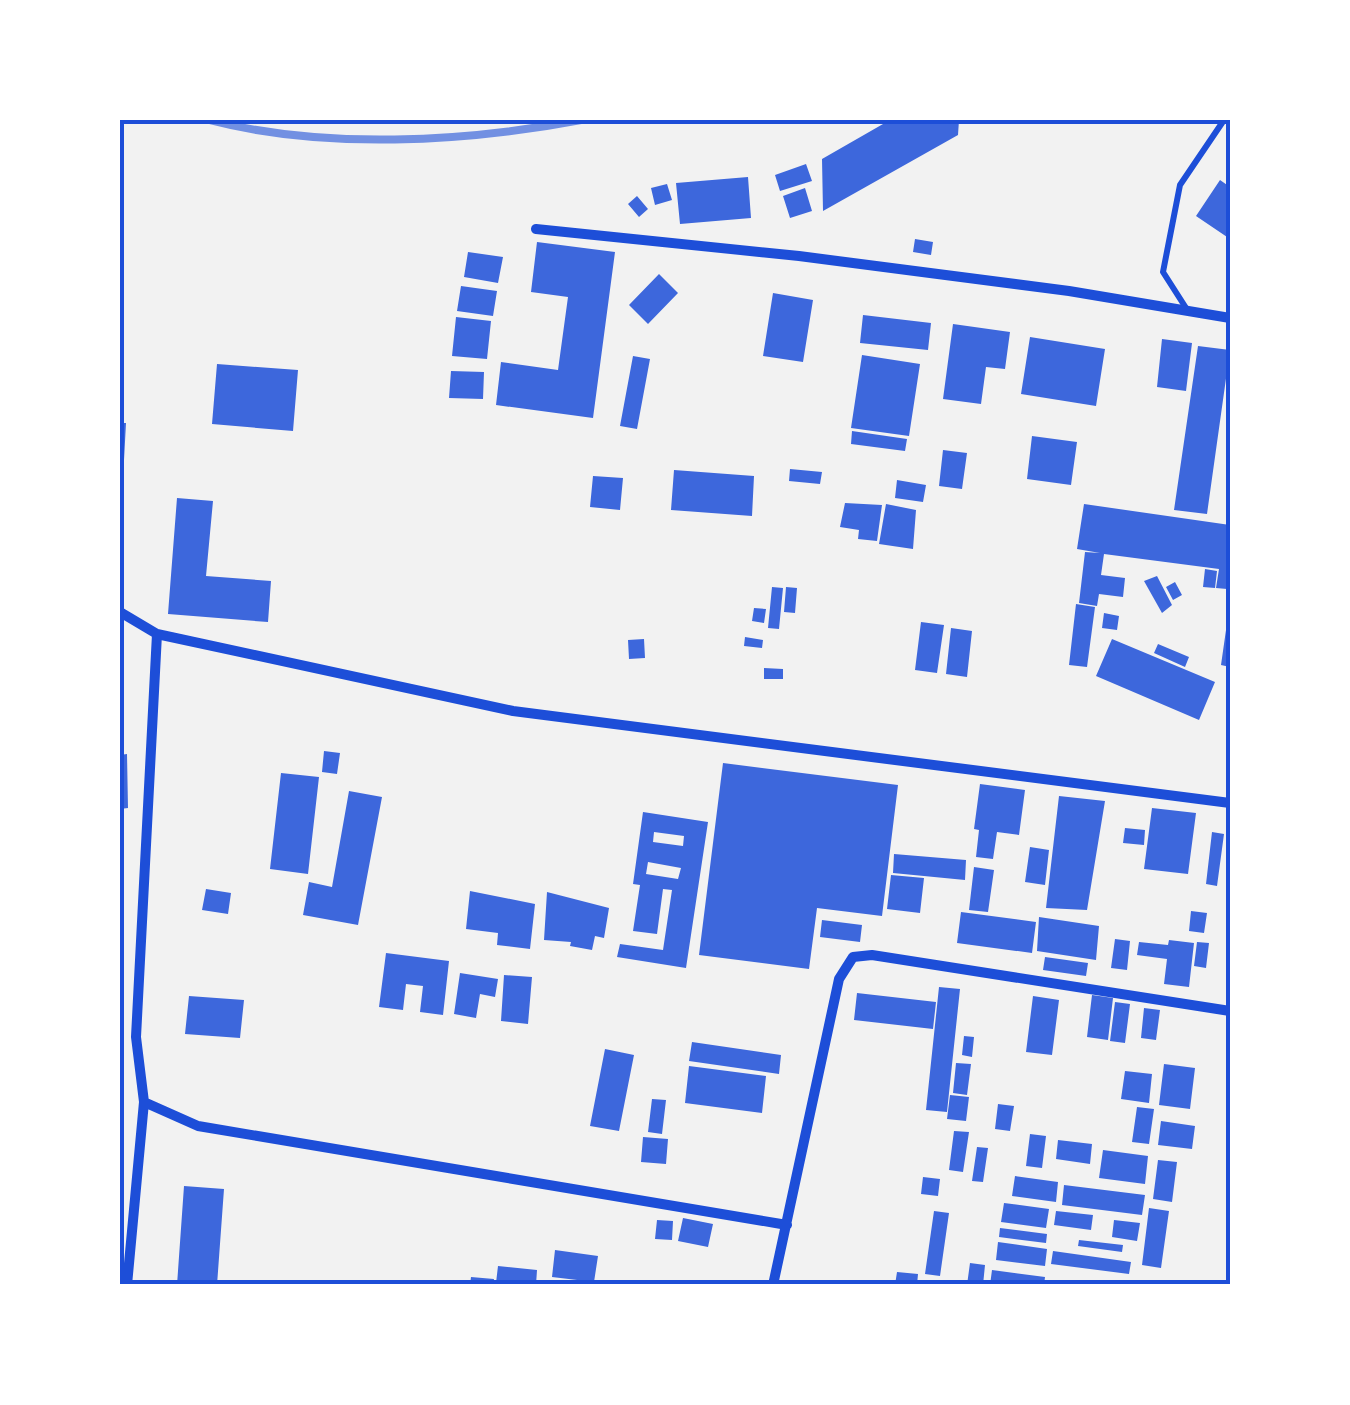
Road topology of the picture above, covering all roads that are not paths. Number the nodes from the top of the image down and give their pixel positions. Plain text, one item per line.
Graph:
1 (1224, 120) edge
2 (536, 230) dead end
3 (1186, 308) junction
4 (1230, 318) edge
5 (120, 612) edge
6 (157, 634) junction
7 (1230, 803) edge
8 (1230, 1011) edge
9 (144, 1102) junction
10 (787, 1226) junction
11 (127, 1285) edge
12 (773, 1285) edge

1 - 3 lane
2 - 3 street
3 - 4 street
5 - 6 street
6 - 7 street
6 - 9 street
8 - 10 street
9 - 10 street
9 - 11 street
10 - 12 street

